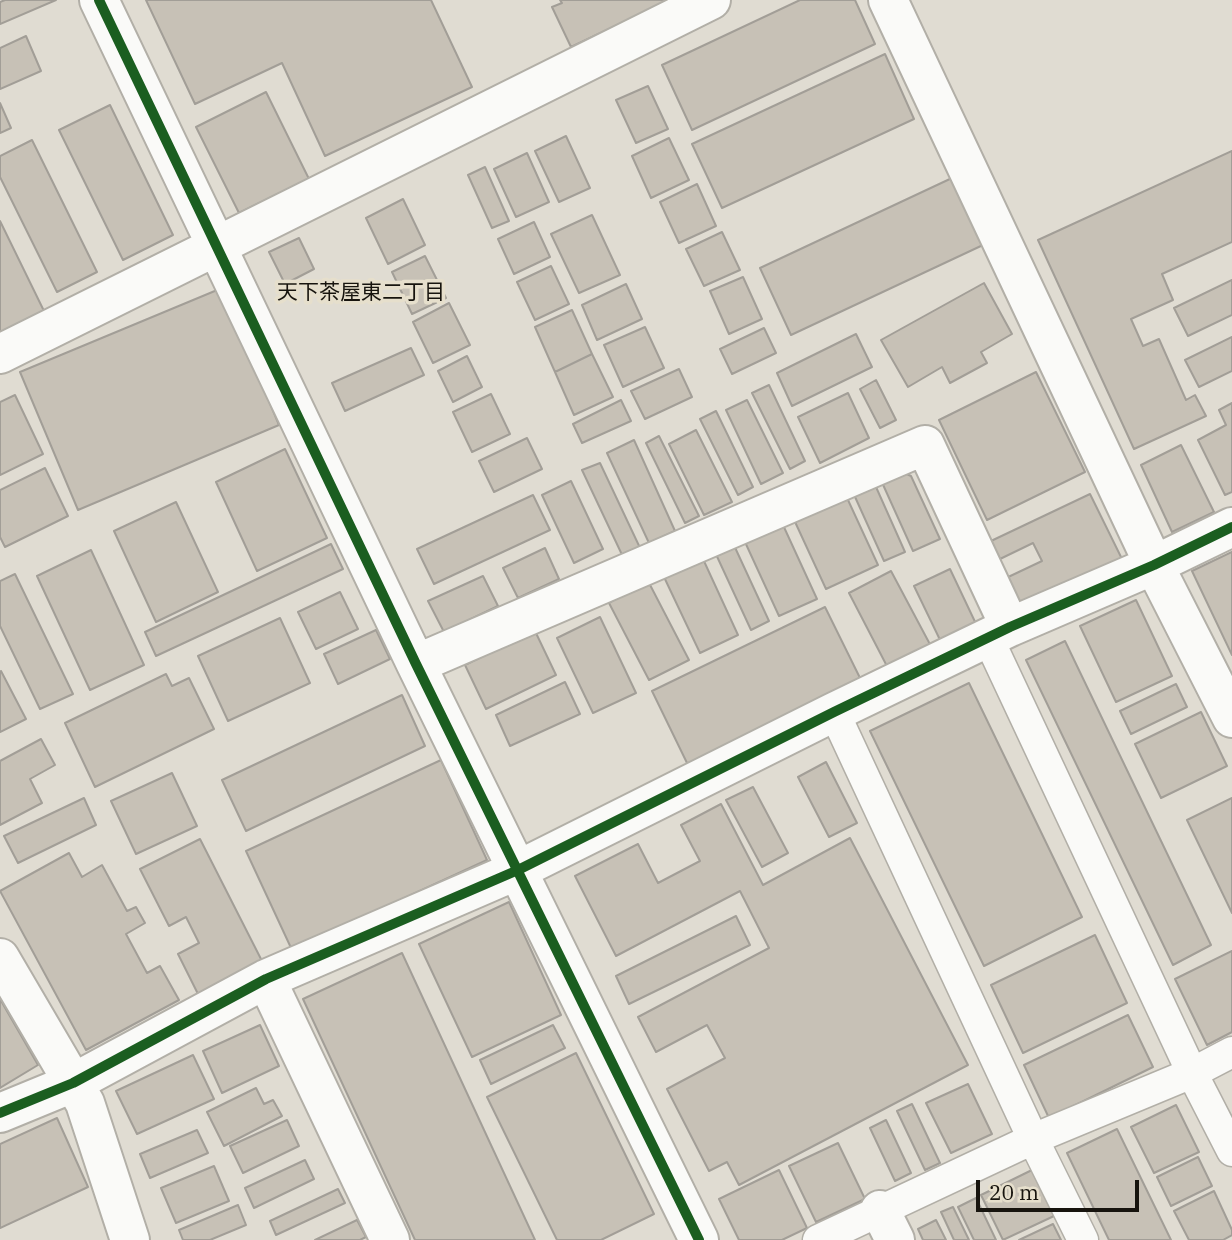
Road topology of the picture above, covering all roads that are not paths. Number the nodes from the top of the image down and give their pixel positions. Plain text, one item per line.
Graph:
1 (99, 0) edge
2 (711, 0) edge
3 (888, 0) edge
4 (216, 247) junction
5 (0, 354) edge
6 (1232, 527) edge
7 (1154, 565) junction
8 (999, 633) junction
9 (416, 664) junction
10 (834, 712) junction
11 (1232, 718) edge
12 (518, 870) junction
13 (0, 958) edge
14 (266, 979) junction
15 (1232, 1052) edge
16 (1192, 1073) junction
17 (73, 1083) junction
18 (0, 1113) edge
19 (1033, 1139) junction
20 (1232, 1151) edge
21 (887, 1225) edge
22 (130, 1240) edge
23 (390, 1240) edge
24 (699, 1240) edge
25 (818, 1240) edge
26 (1083, 1240) edge

1 - 4 street
2 - 4 street
3 - 7 street
4 - 5 street
4 - 9 street
6 - 7 street
7 - 8 street
7 - 11 street
8 - 9 street
8 - 10 street
8 - 16 lane
9 - 12 street
10 - 12 street
10 - 19 lane
12 - 14 street
12 - 24 street
13 - 17 street
14 - 17 street
14 - 23 street
15 - 16 lane
16 - 19 lane
16 - 20 lane
17 - 18 street
17 - 22 street
19 - 21 lane
19 - 26 lane
21 - 25 lane

